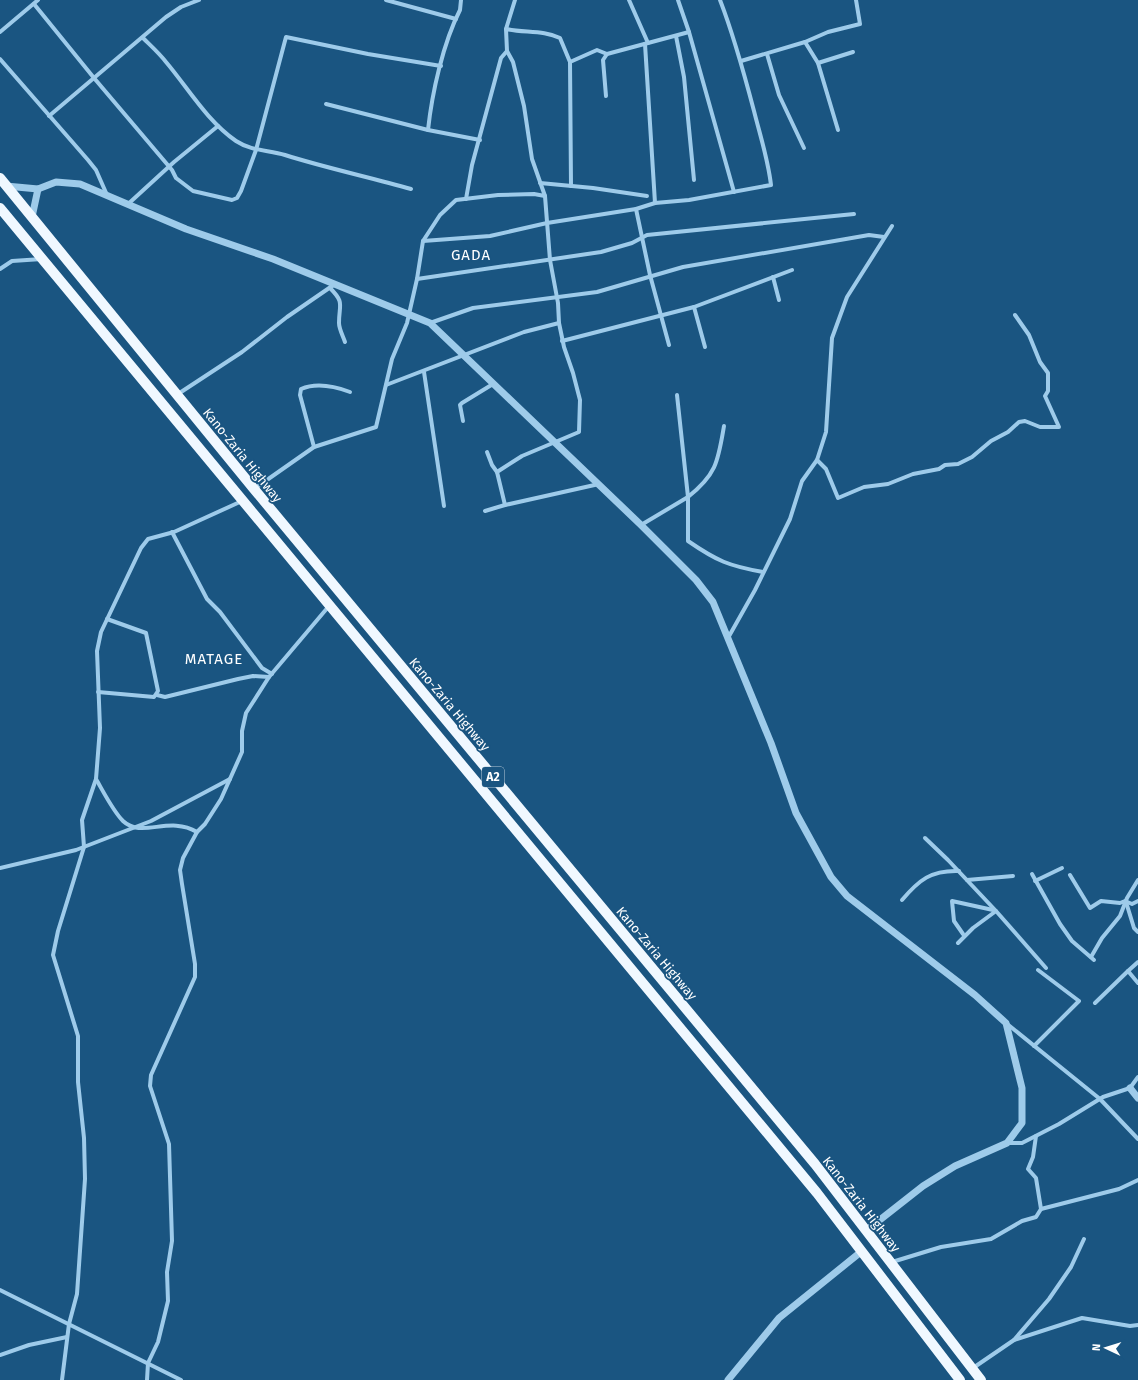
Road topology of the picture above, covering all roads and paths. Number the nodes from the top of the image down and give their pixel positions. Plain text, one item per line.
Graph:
1 (38, 0) edge
2 (199, 0) edge
3 (386, 0) edge
4 (461, 0) edge
5 (514, 0) edge
6 (629, 0) edge
7 (678, 0) edge
8 (720, 0) edge
9 (856, 0) edge
10 (34, 4) junction
11 (456, 19) junction
12 (506, 29) junction
13 (0, 32) edge
14 (689, 32) junction
15 (676, 36) junction
16 (143, 38) junction
17 (805, 42) junction
18 (647, 43) junction
19 (507, 51) junction
20 (853, 52) dead end
21 (606, 54) junction
22 (766, 54) junction
23 (0, 59) edge
24 (741, 60) junction
25 (570, 62) junction
26 (818, 64) junction
27 (441, 66) junction
28 (94, 78) junction
29 (606, 96) dead end
30 (326, 104) dead end
31 (49, 116) junction
32 (218, 126) junction
33 (428, 130) junction
34 (838, 130) dead end
35 (480, 140) junction
36 (804, 148) dead end
37 (256, 150) junction
38 (169, 166) junction
39 (694, 180) dead end
40 (3, 182) edge
41 (540, 183) junction
42 (571, 186) junction
43 (38, 189) junction
44 (411, 189) dead end
45 (734, 192) junction
46 (107, 195) junction
47 (545, 196) junction
48 (647, 196) dead end
49 (466, 199) junction
50 (654, 203) junction
51 (127, 205) junction
52 (636, 209) junction
53 (2, 214) edge
54 (854, 214) dead end
55 (32, 217) junction
56 (547, 223) junction
57 (892, 226) dead end
58 (884, 237) junction
59 (641, 239) junction
60 (423, 240) junction
61 (42, 259) junction
62 (550, 260) junction
63 (0, 269) edge
64 (792, 270) dead end
65 (650, 275) junction
66 (773, 278) junction
67 (417, 279) junction
68 (332, 286) junction
69 (89, 290) junction
70 (556, 297) junction
71 (76, 300) junction
72 (779, 300) dead end
73 (694, 306) junction
74 (408, 313) junction
75 (1015, 314) dead end
76 (661, 316) junction
77 (430, 323) junction
78 (559, 323) junction
79 (562, 341) junction
80 (345, 342) dead end
81 (669, 345) dead end
82 (705, 347) dead end
83 (462, 355) junction
84 (424, 372) junction
85 (493, 384) junction
86 (386, 385) junction
87 (350, 392) dead end
88 (177, 394) junction
89 (677, 395) dead end
90 (463, 421) dead end
91 (724, 426) dead end
92 (556, 443) junction
93 (314, 447) junction
94 (487, 452) dead end
95 (817, 460) junction
96 (497, 472) junction
97 (599, 484) junction
98 (254, 490) junction
99 (688, 497) junction
100 (242, 500) junction
101 (505, 505) junction
102 (444, 506) dead end
103 (485, 511) dead end
104 (641, 525) junction
105 (172, 532) junction
106 (763, 572) junction
107 (329, 605) junction
108 (107, 619) junction
109 (728, 638) junction
110 (270, 675) junction
111 (98, 692) junction
112 (157, 695) junction
113 (96, 779) junction
114 (231, 779) junction
115 (134, 828) junction
116 (196, 832) junction
117 (925, 838) dead end
118 (84, 847) junction
119 (0, 868) edge
120 (1062, 868) dead end
121 (959, 872) junction
122 (1032, 874) dead end
123 (1070, 875) dead end
124 (1013, 876) dead end
125 (967, 880) junction
126 (1138, 880) edge
127 (1035, 881) junction
128 (902, 900) dead end
129 (1125, 901) junction
130 (1138, 901) edge
131 (996, 911) junction
132 (1138, 932) edge
133 (963, 934) dead end
134 (958, 943) dead end
135 (1138, 962) edge
136 (1046, 968) dead end
137 (1038, 970) dead end
138 (1128, 971) junction
139 (1138, 983) edge
140 (1095, 1003) dead end
141 (1006, 1023) junction
142 (1034, 1046) junction
143 (1138, 1077) edge
144 (1130, 1088) junction
145 (1138, 1098) edge
146 (1100, 1099) junction
147 (1036, 1136) junction
148 (1138, 1139) edge
149 (1007, 1143) junction
150 (1138, 1180) edge
151 (1041, 1209) junction
152 (867, 1230) junction
153 (1084, 1239) dead end
154 (862, 1251) junction
155 (892, 1262) junction
156 (0, 1290) edge
157 (69, 1324) junction
158 (1138, 1325) edge
159 (67, 1337) junction
160 (1014, 1340) junction
161 (0, 1355) edge
162 (148, 1363) junction
163 (973, 1368) junction
164 (62, 1380) edge
165 (147, 1380) edge
166 (181, 1380) edge
167 (728, 1380) edge
168 (960, 1380) edge
169 (981, 1380) edge

1 - 10 street
2 - 16 street
3 - 11 street
4 - 11 street
5 - 12 street
6 - 18 street
7 - 14 street
8 - 24 street
9 - 17 street
10 - 13 street
10 - 28 street
11 - 27 street
12 - 19 street
12 - 25 street
14 - 15 street
14 - 45 street
15 - 18 street
15 - 39 street
16 - 28 street
16 - 32 street
17 - 22 street
17 - 26 street
18 - 21 street
18 - 50 street
19 - 35 street
19 - 41 street
20 - 26 street
21 - 25 street
21 - 29 street
22 - 24 street
22 - 36 street
23 - 31 street
24 - 45 street
25 - 42 street
26 - 34 street
27 - 33 street
27 - 37 street
28 - 31 street
28 - 38 street
30 - 33 street
31 - 46 street
32 - 37 street
32 - 38 street
33 - 35 street
35 - 49 street
37 - 38 street
37 - 44 street
38 - 51 street
40 - 43 street
40 - 55 highway, Kano-Zaria Highway / A2
41 - 42 street
41 - 47 street
42 - 48 street
43 - 46 street
43 - 55 street
45 - 50 street
46 - 51 street
47 - 49 street
47 - 56 street
49 - 60 street
50 - 52 street
51 - 68 street
52 - 56 street
52 - 59 street
53 - 61 highway, A2
54 - 59 street
55 - 69 highway, Kano-Zaria Highway / A2
56 - 60 street
56 - 62 street
57 - 58 street
58 - 65 street
58 - 95 street
59 - 62 street
59 - 65 street
60 - 67 street
61 - 63 street
61 - 71 highway, A2
62 - 67 street
62 - 70 street
64 - 66 street
65 - 70 street
65 - 76 street
66 - 72 street
66 - 73 street
67 - 74 street
68 - 74 street
68 - 80 street
68 - 88 street
69 - 71 highway
69 - 88 highway, Kano-Zaria Highway / A2
70 - 77 street
70 - 78 street
71 - 100 highway, A2
73 - 76 street
73 - 82 street
74 - 77 street
74 - 86 street
75 - 95 street
76 - 79 street
76 - 81 street
77 - 83 street
78 - 79 street
78 - 83 street
79 - 92 street
83 - 84 street
83 - 85 street
84 - 86 street
84 - 102 street
85 - 90 street
85 - 92 street
86 - 93 street
87 - 93 street
88 - 98 highway, Kano-Zaria Highway / A2
89 - 99 street
91 - 99 street
92 - 96 street
92 - 97 street
93 - 98 street
94 - 96 street
95 - 106 street
96 - 101 street
97 - 101 street
97 - 104 street
98 - 152 highway, Kano-Zaria Highway / A2
99 - 104 street
99 - 106 street
100 - 105 street
100 - 107 highway, A2
101 - 103 street
104 - 109 street
105 - 108 street
105 - 110 street
106 - 109 street
107 - 110 street
107 - 154 highway, A2
108 - 111 street
108 - 112 street
109 - 141 street
110 - 112 street
110 - 114 street
111 - 112 street
111 - 113 street
113 - 115 street
113 - 118 street
114 - 115 street
114 - 116 street
115 - 116 street
115 - 118 street
116 - 162 street
117 - 121 street
118 - 119 street
118 - 157 street
120 - 127 street
121 - 125 street
121 - 128 street
122 - 127 street
123 - 129 street
124 - 125 street
125 - 131 street
126 - 129 street
127 - 129 street
129 - 130 street
129 - 132 street
131 - 133 street
131 - 134 street
131 - 136 street
135 - 138 street
137 - 142 street
138 - 139 street
138 - 140 street
141 - 142 street
141 - 149 street
142 - 146 street
143 - 144 street
144 - 145 street
144 - 146 street
146 - 147 street
146 - 148 street
147 - 149 street
147 - 151 street
149 - 152 street
150 - 151 street
151 - 155 street
152 - 155 highway, Kano-Zaria Highway / A2
153 - 160 street
154 - 167 street
154 - 168 highway, A2
155 - 163 highway, Kano-Zaria Highway / A2
156 - 157 street
157 - 159 street
157 - 162 street
158 - 160 street
159 - 161 street
159 - 164 street
160 - 163 street
162 - 165 street
162 - 166 street
163 - 169 highway, Kano-Zaria Highway / A2

